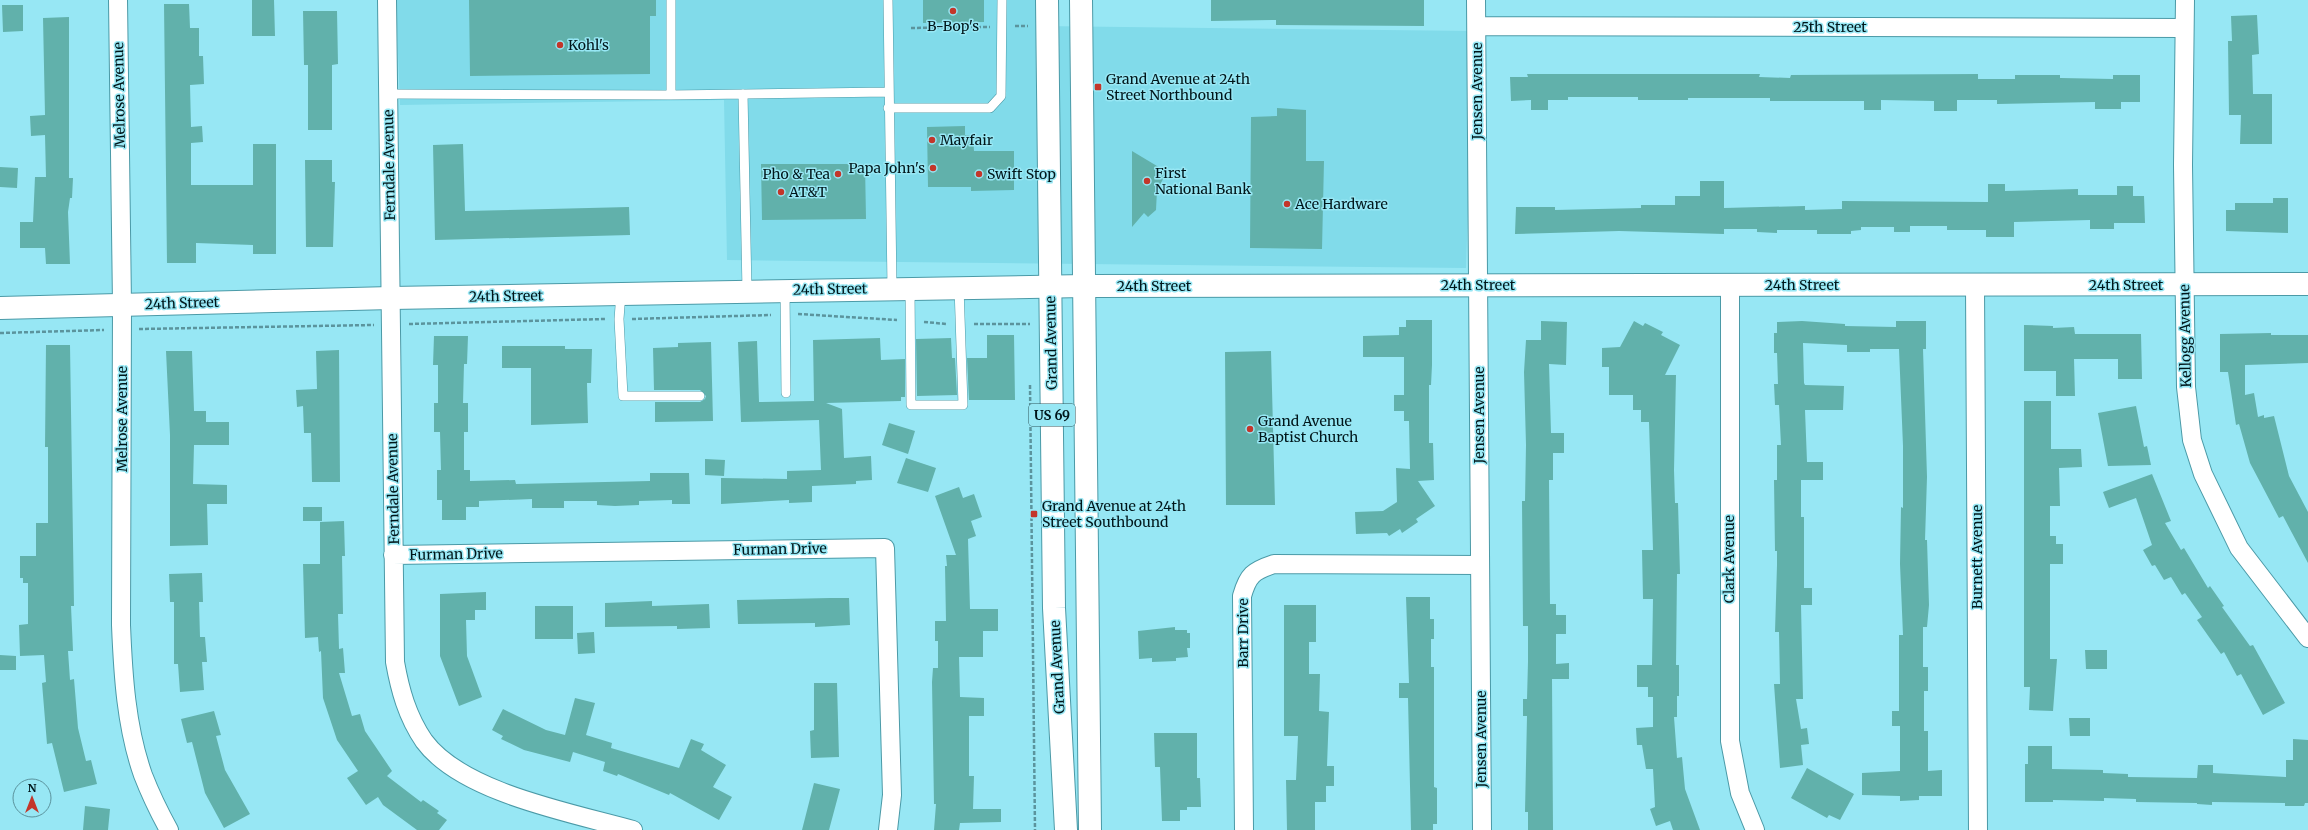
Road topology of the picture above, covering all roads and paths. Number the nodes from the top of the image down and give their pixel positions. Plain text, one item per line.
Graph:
1 (118, 0) edge
2 (387, 0) edge
3 (671, 0) edge
4 (888, 0) edge
5 (1002, 0) edge
6 (1046, 0) edge
7 (1081, 0) edge
8 (1476, 0) edge
9 (2185, 0) edge
10 (1003, 26) junction
11 (1028, 26) dead end
12 (1477, 26) junction
13 (911, 28) dead end
14 (2184, 28) junction
15 (888, 92) junction
16 (388, 94) junction
17 (743, 94) junction
18 (671, 95) junction
19 (888, 108) junction
20 (2308, 284) edge
21 (1478, 285) junction
22 (1730, 285) junction
23 (1975, 285) junction
24 (2184, 285) junction
25 (1050, 286) junction
26 (1084, 286) junction
27 (960, 287) junction
28 (901, 288) junction
29 (784, 290) junction
30 (747, 291) junction
31 (621, 293) junction
32 (391, 298) junction
33 (122, 305) junction
34 (0, 308) edge
35 (784, 315) junction
36 (619, 319) junction
37 (910, 321) junction
38 (962, 324) junction
39 (391, 325) junction
40 (122, 330) junction
41 (1030, 332) dead end
42 (0, 333) edge
43 (1030, 379) dead end
44 (786, 392) dead end
45 (700, 396) dead end
46 (393, 555) junction
47 (1480, 565) junction
48 (2308, 638) edge
49 (168, 830) edge
50 (633, 830) edge
51 (888, 830) edge
52 (1035, 830) edge
53 (1066, 830) edge
54 (1090, 830) edge
55 (1244, 830) edge
56 (1482, 830) edge
57 (1755, 830) edge
58 (1978, 830) edge

1 - 33 street, Melrose Avenue
2 - 16 street, Ferndale Avenue
3 - 18 lane
4 - 15 lane
5 - 10 lane
6 - 25 main road, Grand Avenue / US 69
7 - 26 main road, Grand Avenue / US 69
8 - 12 street, Jensen Avenue
9 - 14 street, Kellogg Avenue
10 - 11 path
10 - 13 path
10 - 19 lane
12 - 14 street, 25th Street
12 - 21 street, Jensen Avenue
14 - 24 street, Kellogg Avenue
15 - 17 lane
15 - 19 lane
16 - 18 lane
16 - 32 street, Ferndale Avenue
17 - 18 lane
17 - 30 lane
19 - 28 lane
20 - 24 main road, 24th Street
21 - 22 main road, 24th Street
21 - 26 main road, 24th Street
21 - 47 street, Jensen Avenue
22 - 23 main road, 24th Street
22 - 57 street, Clark Avenue
23 - 24 main road, 24th Street
23 - 58 street, Burnett Avenue
24 - 48 street, Kellogg Avenue
25 - 26 main road, 24th Street
25 - 27 main road, 24th Street
25 - 53 main road, Grand Avenue / US 69
26 - 54 main road, Grand Avenue / US 69
27 - 28 main road, 24th Street
27 - 38 lane
28 - 29 main road, 24th Street
28 - 37 lane
29 - 30 main road, 24th Street
29 - 35 lane
30 - 31 main road, 24th Street
31 - 32 main road, 24th Street
31 - 36 lane
32 - 33 main road, 24th Street
32 - 39 street, Ferndale Avenue
33 - 34 main road, 24th Street
33 - 40 street, Melrose Avenue
35 - 36 path
35 - 37 path
35 - 44 lane
36 - 39 path
36 - 45 lane
37 - 38 path
37 - 38 lane
38 - 41 path
39 - 40 path
39 - 46 street, Ferndale Avenue
40 - 42 path
40 - 49 street, Melrose Avenue
43 - 52 path
46 - 50 street, Ferndale Avenue
46 - 51 street, Furman Drive
47 - 55 street, Barr Drive
47 - 56 street, Jensen Avenue

